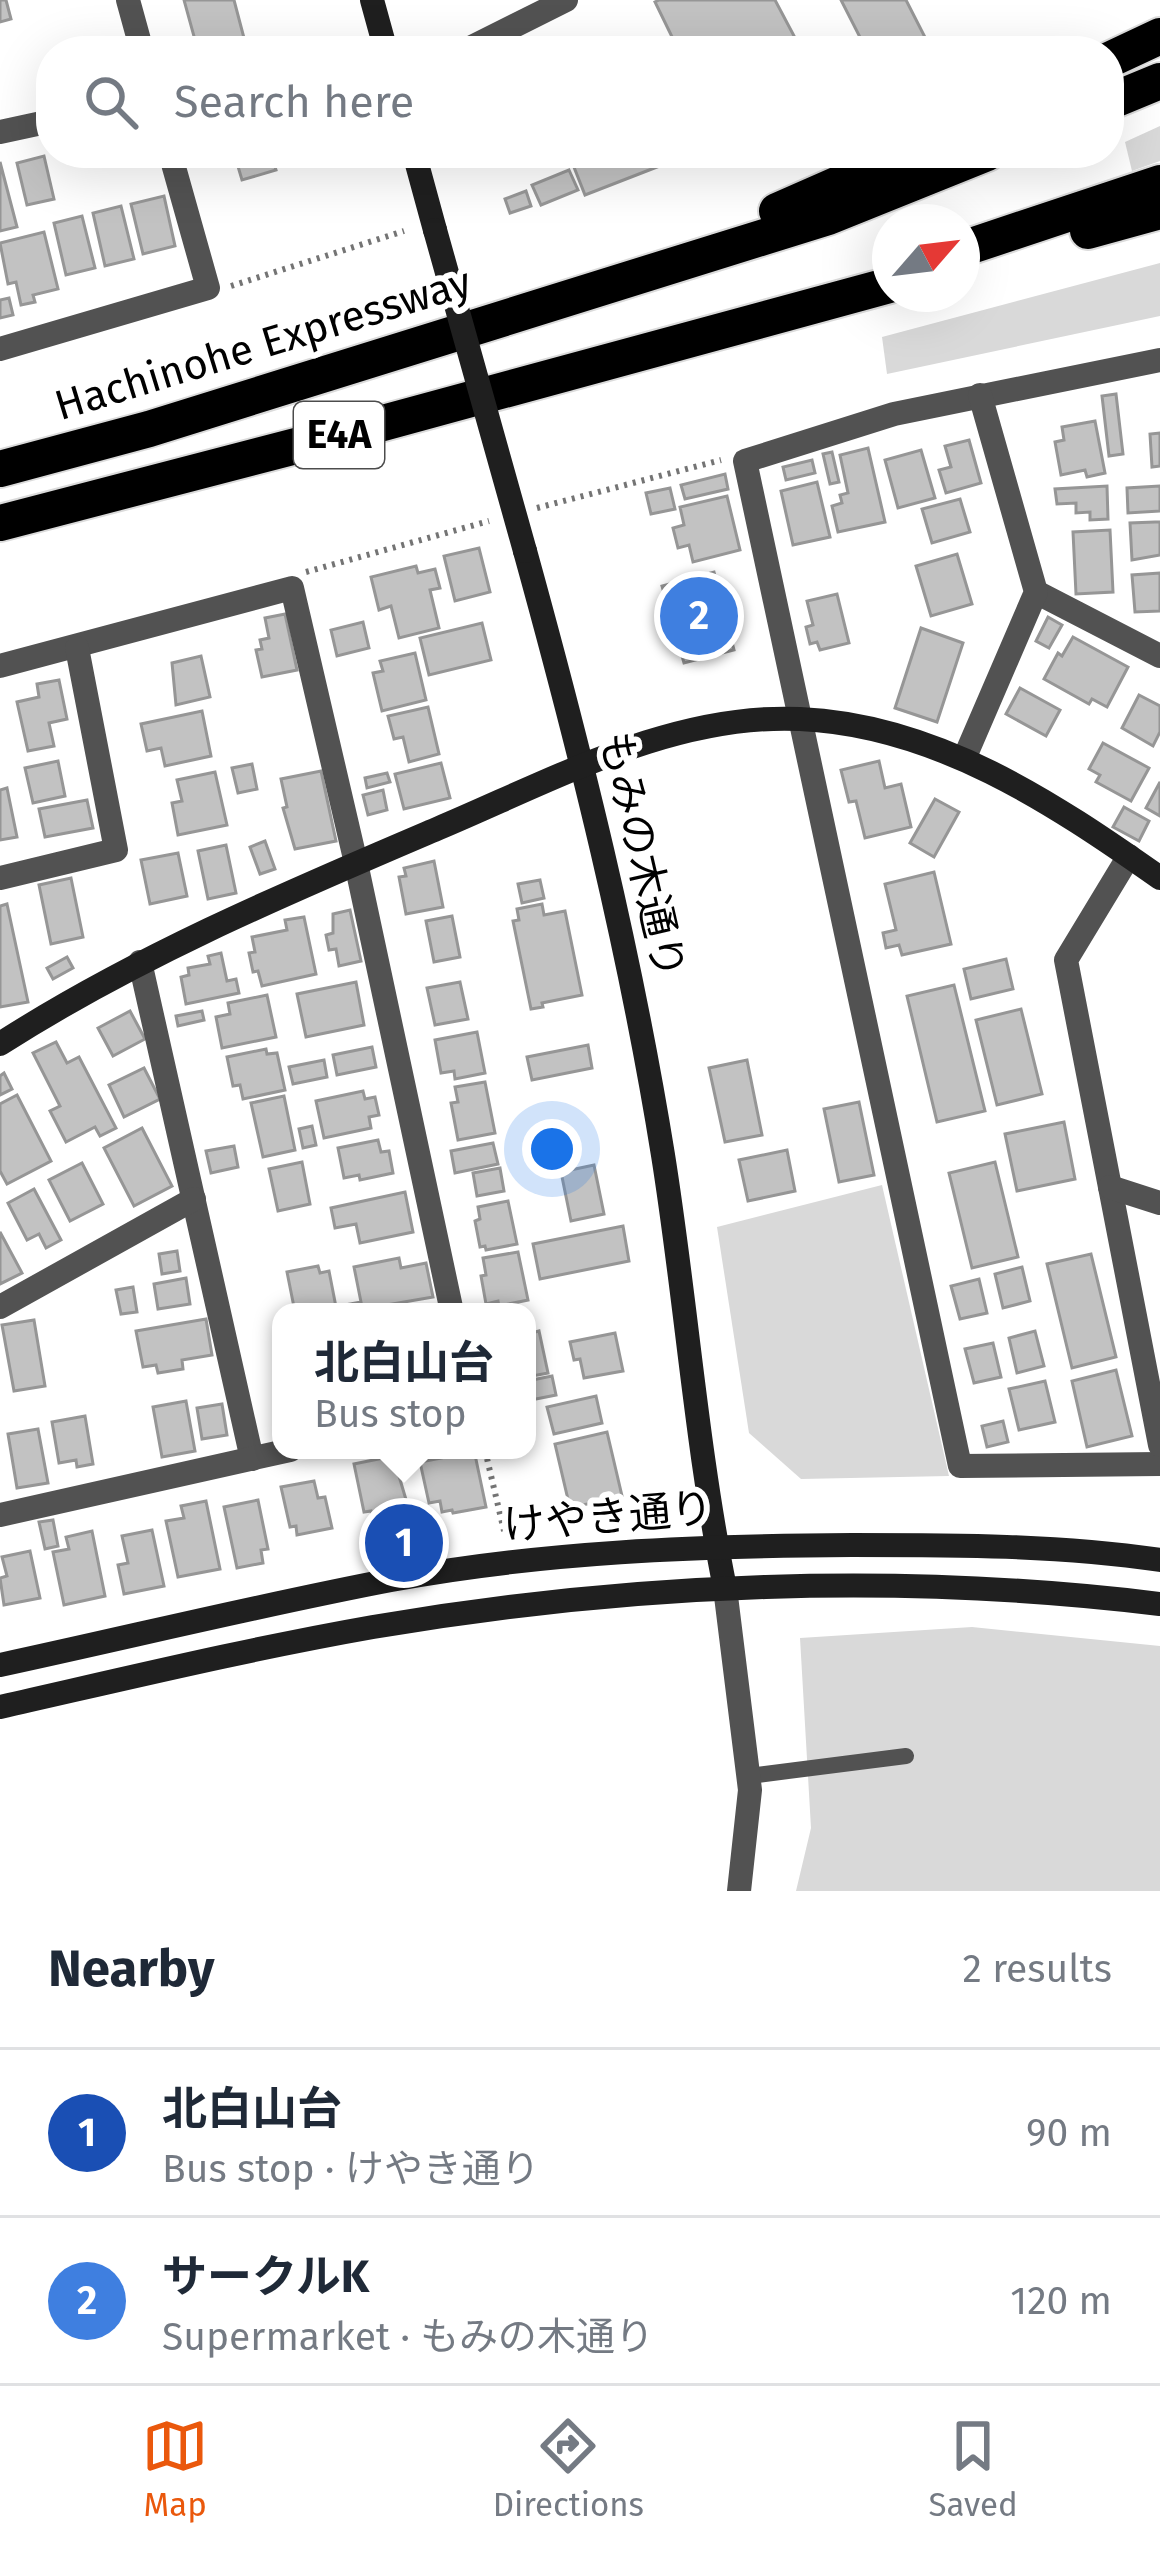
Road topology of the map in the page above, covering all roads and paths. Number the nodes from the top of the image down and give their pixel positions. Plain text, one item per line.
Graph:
1 (128, 0) edge
2 (372, 0) edge
3 (566, 0) edge
4 (138, 36) edge
5 (382, 36) edge
6 (494, 36) edge
7 (1160, 36) edge
8 (1124, 53) edge
9 (1160, 81) edge
10 (1124, 96) edge
11 (36, 124) edge
12 (0, 132) edge
13 (174, 168) edge
14 (418, 168) edge
15 (874, 168) edge
16 (950, 168) edge
17 (1160, 183) edge
18 (1160, 211) edge
19 (404, 231) dead end
20 (980, 243) edge
21 (980, 260) edge
22 (872, 278) edge
23 (208, 288) junction
24 (872, 290) edge
25 (552, 304) junction
26 (676, 343) junction
27 (0, 349) edge
28 (1160, 360) edge
29 (980, 395) junction
30 (0, 469) edge
31 (0, 523) edge
32 (1036, 592) junction
33 (77, 647) junction
34 (1160, 656) edge
35 (0, 666) edge
36 (799, 718) junction
37 (964, 759) junction
38 (584, 766) junction
39 (1129, 856) junction
40 (356, 863) junction
41 (0, 878) edge
42 (1160, 878) edge
43 (140, 962) junction
44 (0, 1044) edge
45 (1110, 1187) junction
46 (194, 1199) junction
47 (1160, 1203) edge
48 (450, 1303) edge
49 (0, 1307) edge
50 (1160, 1445) edge
51 (272, 1454) edge
52 (252, 1459) junction
53 (487, 1459) edge
54 (1160, 1464) edge
55 (0, 1515) edge
56 (504, 1531) dead end
57 (717, 1546) junction
58 (1160, 1560) edge
59 (725, 1588) junction
60 (1160, 1604) edge
61 (0, 1665) edge
62 (0, 1707) edge
63 (906, 1756) dead end
64 (749, 1776) junction
65 (739, 1891) edge

1 - 4 street
2 - 5 street
3 - 6 street
7 - 8 highway
9 - 10 highway
11 - 12 street
13 - 23 street
14 - 38 street, もみの木通り, bridge
15 - 25 highway
16 - 25 highway
17 - 20 highway
18 - 21 highway
19 - 23 path
22 - 26 highway
23 - 27 street
24 - 26 highway
25 - 30 highway, Hachinohe Expressway / E4A
26 - 31 highway, E4A
28 - 29 street
29 - 32 street
29 - 36 street
32 - 34 street
32 - 37 street
33 - 35 street
33 - 40 street
33 - 41 street
36 - 37 street
36 - 38 street
36 - 54 street
37 - 39 street
38 - 40 street
38 - 57 street, もみの木通り
39 - 42 street
39 - 45 street
40 - 43 street
40 - 48 street
43 - 44 street
43 - 46 street
45 - 47 street
45 - 50 street
46 - 49 street
46 - 52 street
51 - 52 street
52 - 55 street
53 - 56 path
57 - 58 street, けやき通り
57 - 59 street, もみの木通り
57 - 61 street, けやき通り
59 - 60 street, けやき通り
59 - 62 street, けやき通り
59 - 64 street
63 - 64 lane
64 - 65 street

